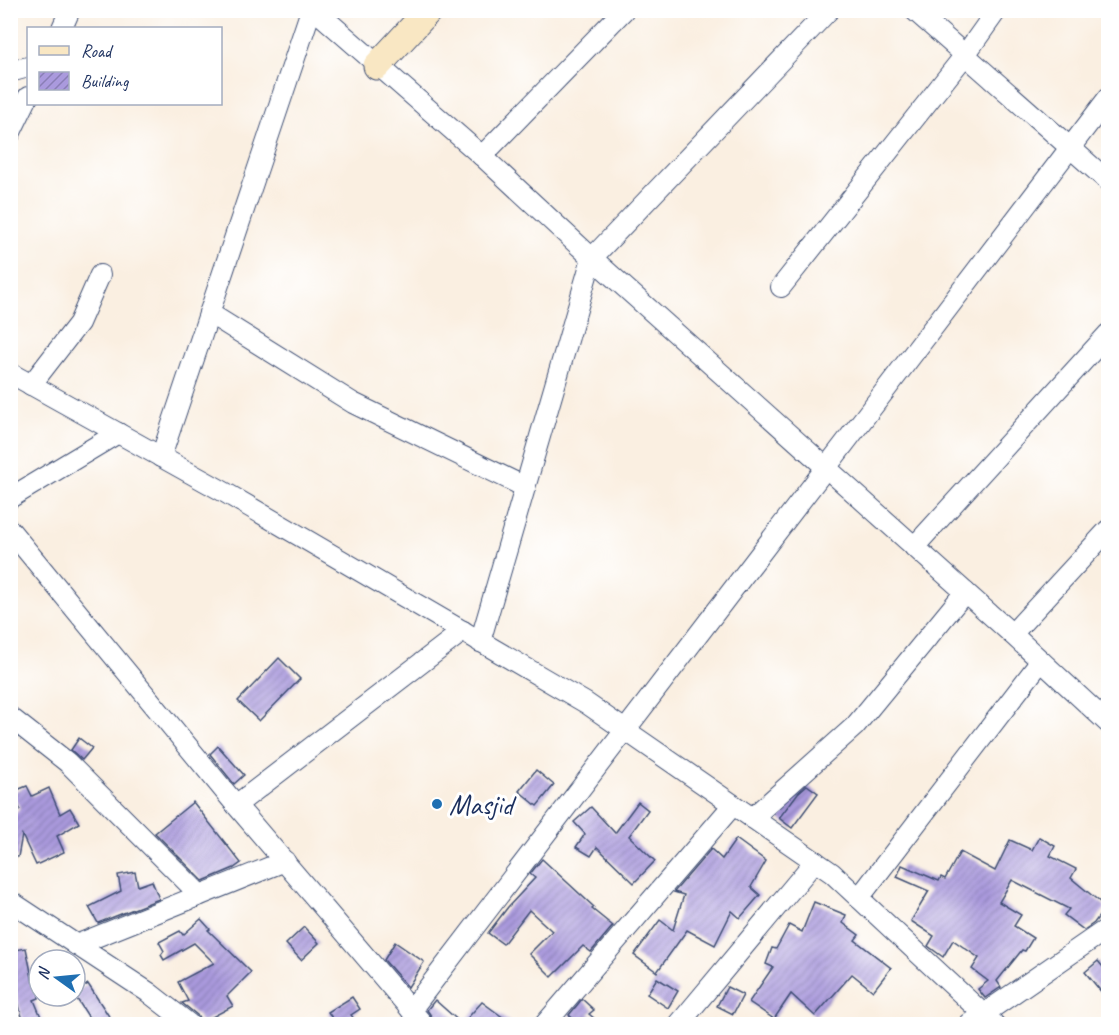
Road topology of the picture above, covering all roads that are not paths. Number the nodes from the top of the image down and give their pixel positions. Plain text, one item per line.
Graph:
1 (70, 10) edge
2 (313, 10) edge
3 (429, 10) edge
4 (624, 10) edge
5 (829, 10) edge
6 (914, 10) edge
7 (997, 10) edge
8 (62, 27) edge
9 (965, 55) junction
10 (27, 66) edge
11 (377, 66) junction
12 (10, 72) edge
13 (1108, 98) edge
14 (27, 99) edge
15 (10, 134) edge
16 (1071, 148) junction
17 (482, 156) junction
18 (1108, 181) edge
19 (592, 258) junction
20 (100, 275) dead end
21 (781, 287) dead end
22 (209, 314) junction
23 (1108, 334) edge
24 (10, 373) edge
25 (31, 384) junction
26 (118, 433) junction
27 (161, 458) junction
28 (827, 469) junction
29 (525, 487) junction
30 (10, 498) edge
31 (10, 530) edge
32 (1108, 530) edge
33 (914, 547) junction
34 (965, 592) junction
35 (463, 631) junction
36 (1012, 634) junction
37 (480, 642) junction
38 (1041, 661) junction
39 (10, 717) edge
40 (1108, 723) edge
41 (624, 730) junction
42 (236, 805) junction
43 (733, 805) junction
44 (752, 818) junction
45 (285, 861) junction
46 (815, 861) junction
47 (200, 895) junction
48 (860, 898) junction
49 (10, 901) edge
50 (1108, 928) edge
51 (76, 945) junction
52 (417, 1017) edge
53 (982, 1021) edge
54 (189, 1024) edge
55 (545, 1024) edge
56 (679, 1024) edge

1 - 8 street
2 - 11 street
2 - 22 street
3 - 11 street
4 - 17 street
5 - 19 street
6 - 9 street
7 - 9 street
9 - 16 street
9 - 21 street
10 - 12 street
11 - 17 street
13 - 16 street
14 - 15 street
16 - 18 street
16 - 28 street
17 - 19 street
19 - 28 street
19 - 29 street
20 - 25 street
22 - 27 street
22 - 29 street
23 - 33 street
24 - 25 street
25 - 26 street
26 - 27 street
26 - 30 street
27 - 35 street
28 - 33 street
28 - 41 street
29 - 37 street
31 - 42 street
32 - 36 street
33 - 34 street
34 - 36 street
34 - 44 street
35 - 37 street
35 - 42 street
36 - 38 street
37 - 41 street
38 - 40 street
38 - 48 street
39 - 47 street
41 - 43 street
41 - 52 street
42 - 45 street
43 - 44 street
43 - 55 street
44 - 46 street
45 - 47 street
45 - 52 street
46 - 48 street
46 - 56 street
47 - 51 street
48 - 53 street
49 - 51 street
50 - 53 street
51 - 54 street

